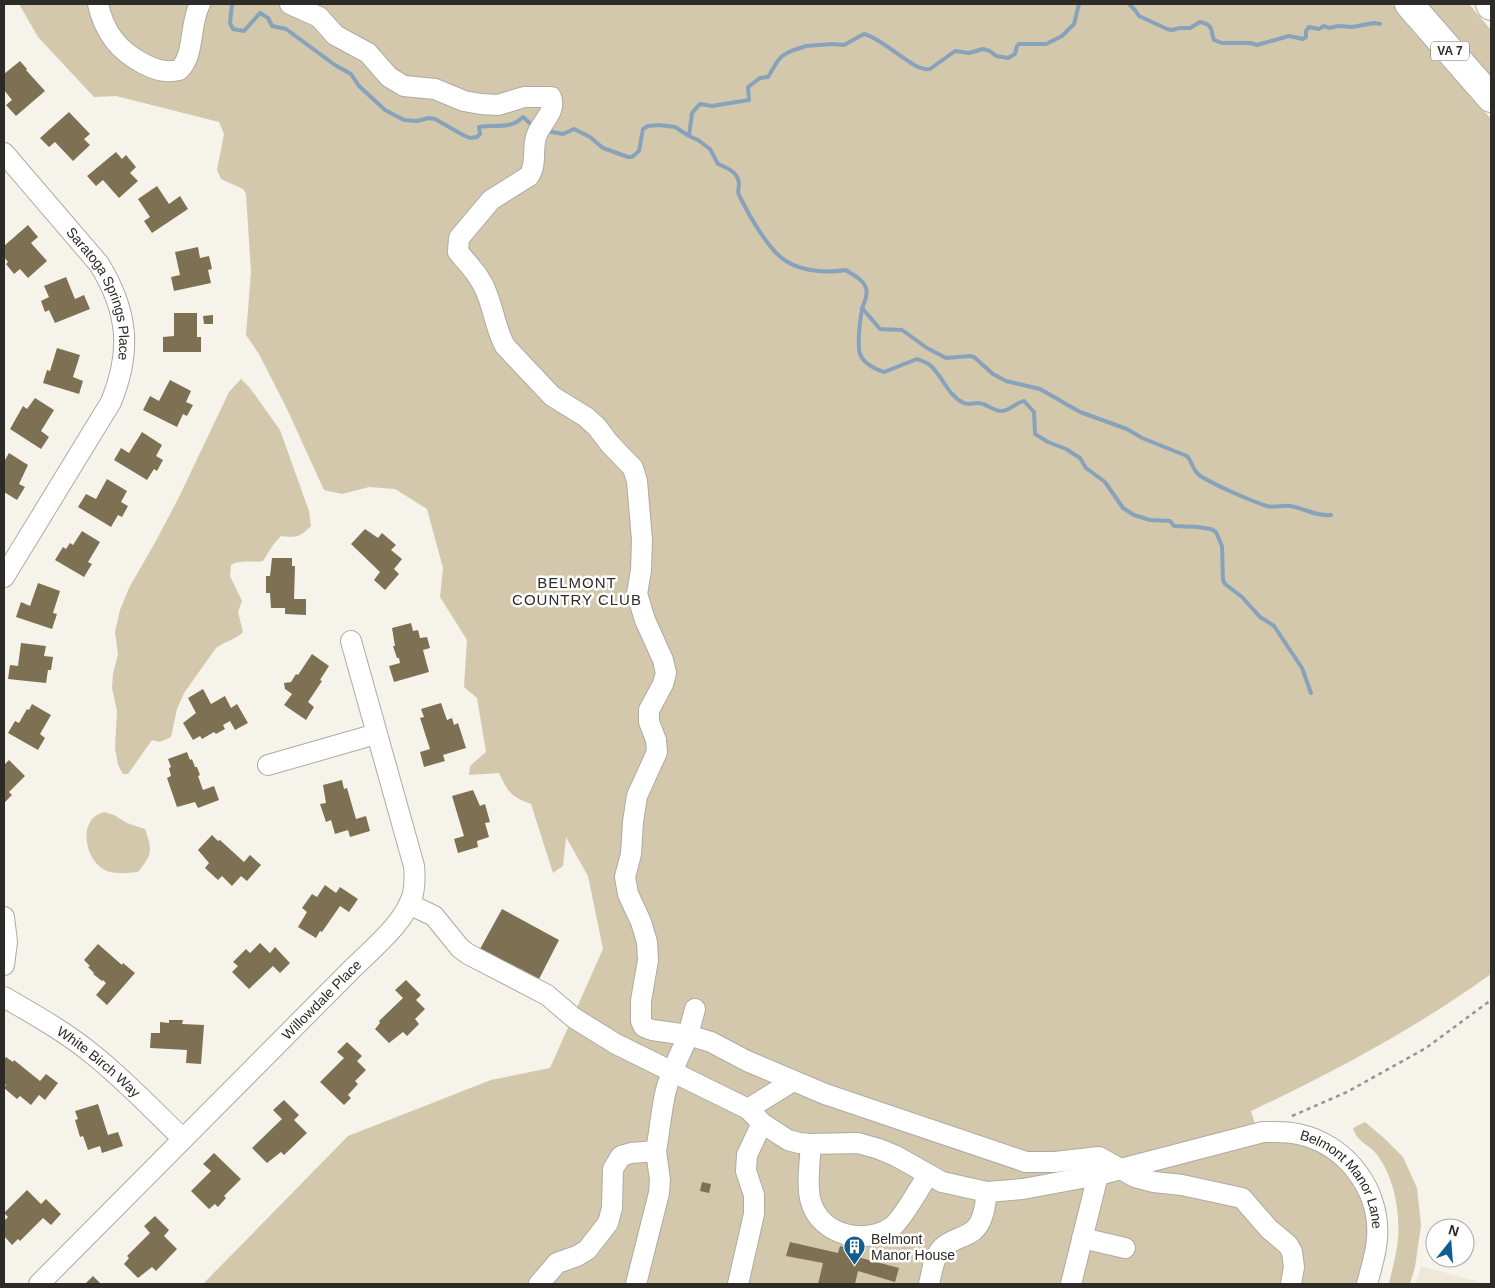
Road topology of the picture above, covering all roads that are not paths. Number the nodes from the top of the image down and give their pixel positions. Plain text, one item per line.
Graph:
1 (98, 4) edge
2 (200, 4) edge
3 (290, 4) edge
4 (1409, 4) edge
5 (1491, 98) edge
6 (4, 153) edge
7 (4, 577) edge
8 (351, 641) dead end
9 (376, 734) junction
10 (268, 766) dead end
11 (409, 904) junction
12 (4, 917) edge
13 (4, 965) edge
14 (4, 997) edge
15 (695, 1009) dead end
16 (688, 1035) junction
17 (672, 1072) junction
18 (793, 1081) junction
19 (748, 1109) junction
20 (762, 1123) junction
21 (183, 1139) junction
22 (811, 1144) junction
23 (656, 1151) junction
24 (1122, 1170) junction
25 (928, 1175) junction
26 (1098, 1175) junction
27 (987, 1192) junction
28 (1082, 1238) junction
29 (1125, 1248) dead end
30 (39, 1284) edge
31 (539, 1284) edge
32 (636, 1284) edge
33 (738, 1284) edge
34 (929, 1284) edge
35 (1071, 1284) edge
36 (1291, 1284) edge
37 (1367, 1284) edge

1 - 2 street
3 - 16 street
4 - 5 highway, VA 7
6 - 7 street, Saratoga Springs Place
8 - 9 street, Willowdale Place
9 - 10 street
9 - 11 street, Willowdale Place
11 - 17 street
11 - 21 street, Willowdale Place
12 - 13 street
14 - 21 street, White Birch Way
15 - 16 street
16 - 17 street
16 - 18 street
17 - 19 street
17 - 23 street
18 - 19 street
18 - 24 street
19 - 20 street
20 - 22 street
20 - 33 street
21 - 30 street, Willowdale Place
22 - 25 street
22 - 25 street
23 - 31 street
23 - 32 street
24 - 26 street, Belmont Manor Lane
24 - 36 street
24 - 37 street, Belmont Manor Lane
25 - 27 street, Belmont Manor Lane
26 - 27 street, Belmont Manor Lane
26 - 28 street
27 - 34 street
28 - 29 street
28 - 35 street

